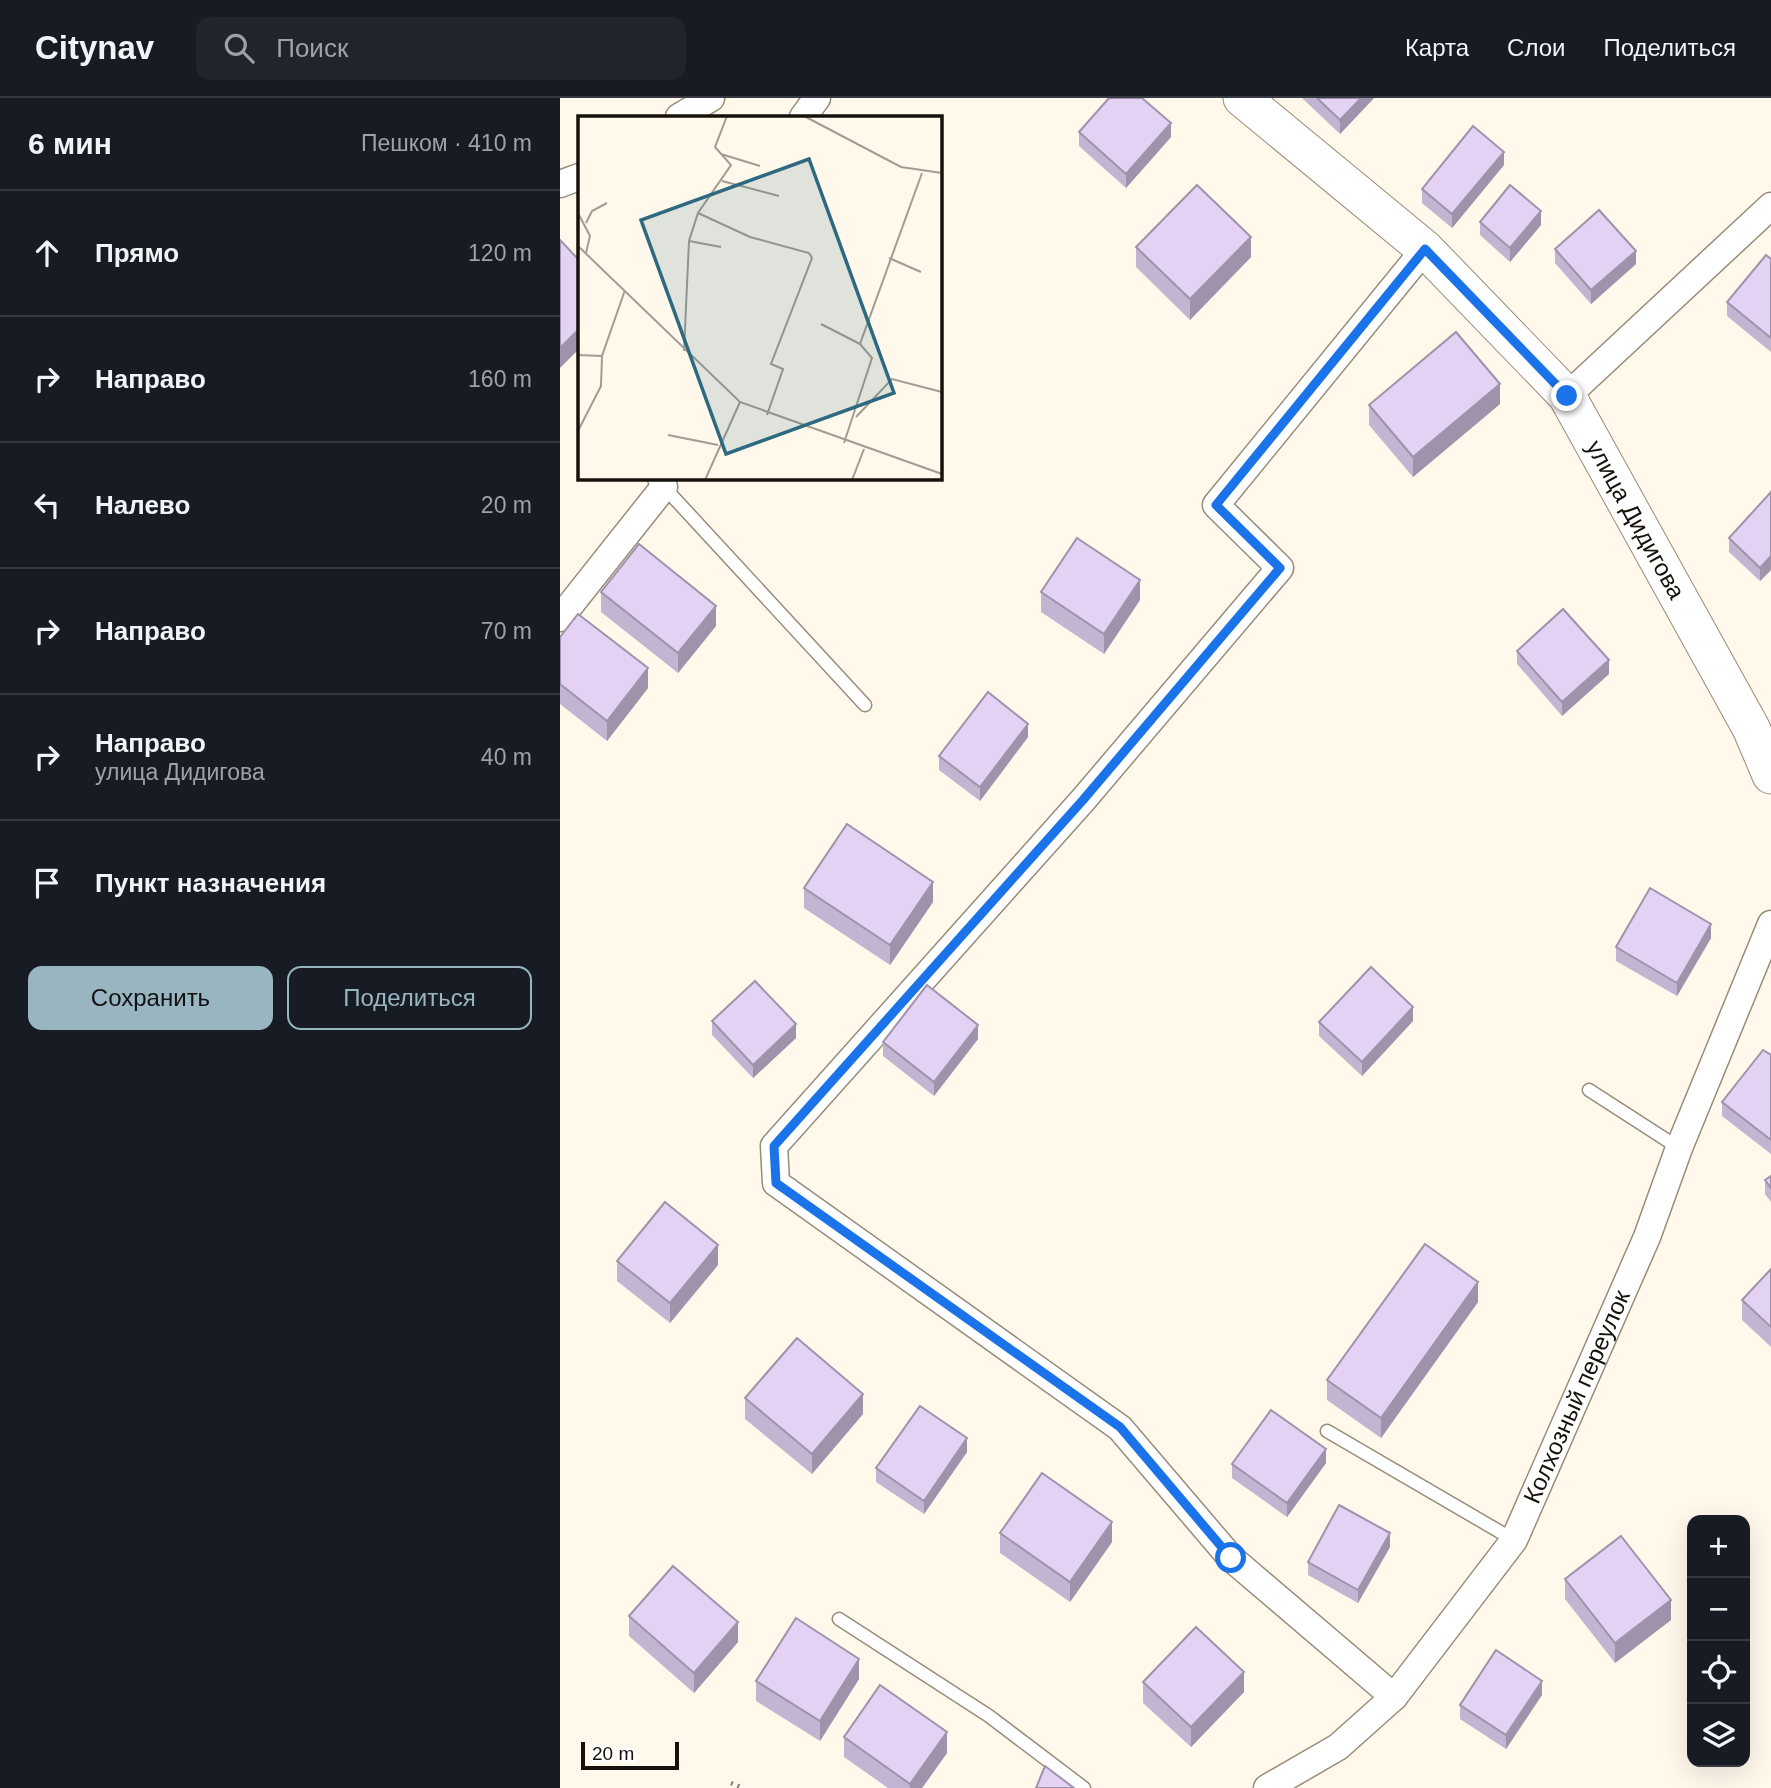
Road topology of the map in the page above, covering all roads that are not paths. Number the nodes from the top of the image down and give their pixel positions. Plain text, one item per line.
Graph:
1 (710, 98) edge
2 (817, 98) edge
3 (1242, 98) edge
4 (681, 116) edge
5 (804, 116) edge
6 (578, 177) edge
7 (560, 184) edge
8 (1771, 206) edge
9 (1425, 249) junction
10 (1567, 396) junction
11 (662, 483) edge
12 (560, 618) edge
13 (865, 705) dead end
14 (1771, 775) edge
15 (1771, 924) edge
16 (1589, 1090) dead end
17 (1679, 1148) junction
18 (1326, 1431) dead end
19 (1514, 1540) junction
20 (839, 1619) dead end
21 (1394, 1697) junction
22 (1084, 1788) edge
23 (1267, 1788) edge

1 - 4 street
2 - 5 street
3 - 9 street, улица Дидигова
6 - 7 street
8 - 10 street
9 - 10 street, улица Дидигова
9 - 21 street
10 - 14 street, улица Дидигова
11 - 12 street
11 - 13 lane
15 - 17 street, Колхозный переулок
16 - 17 lane
17 - 19 street, Колхозный переулок
18 - 19 lane
19 - 21 street, Колхозный переулок
20 - 22 lane
21 - 23 street, Колхозный переулок

